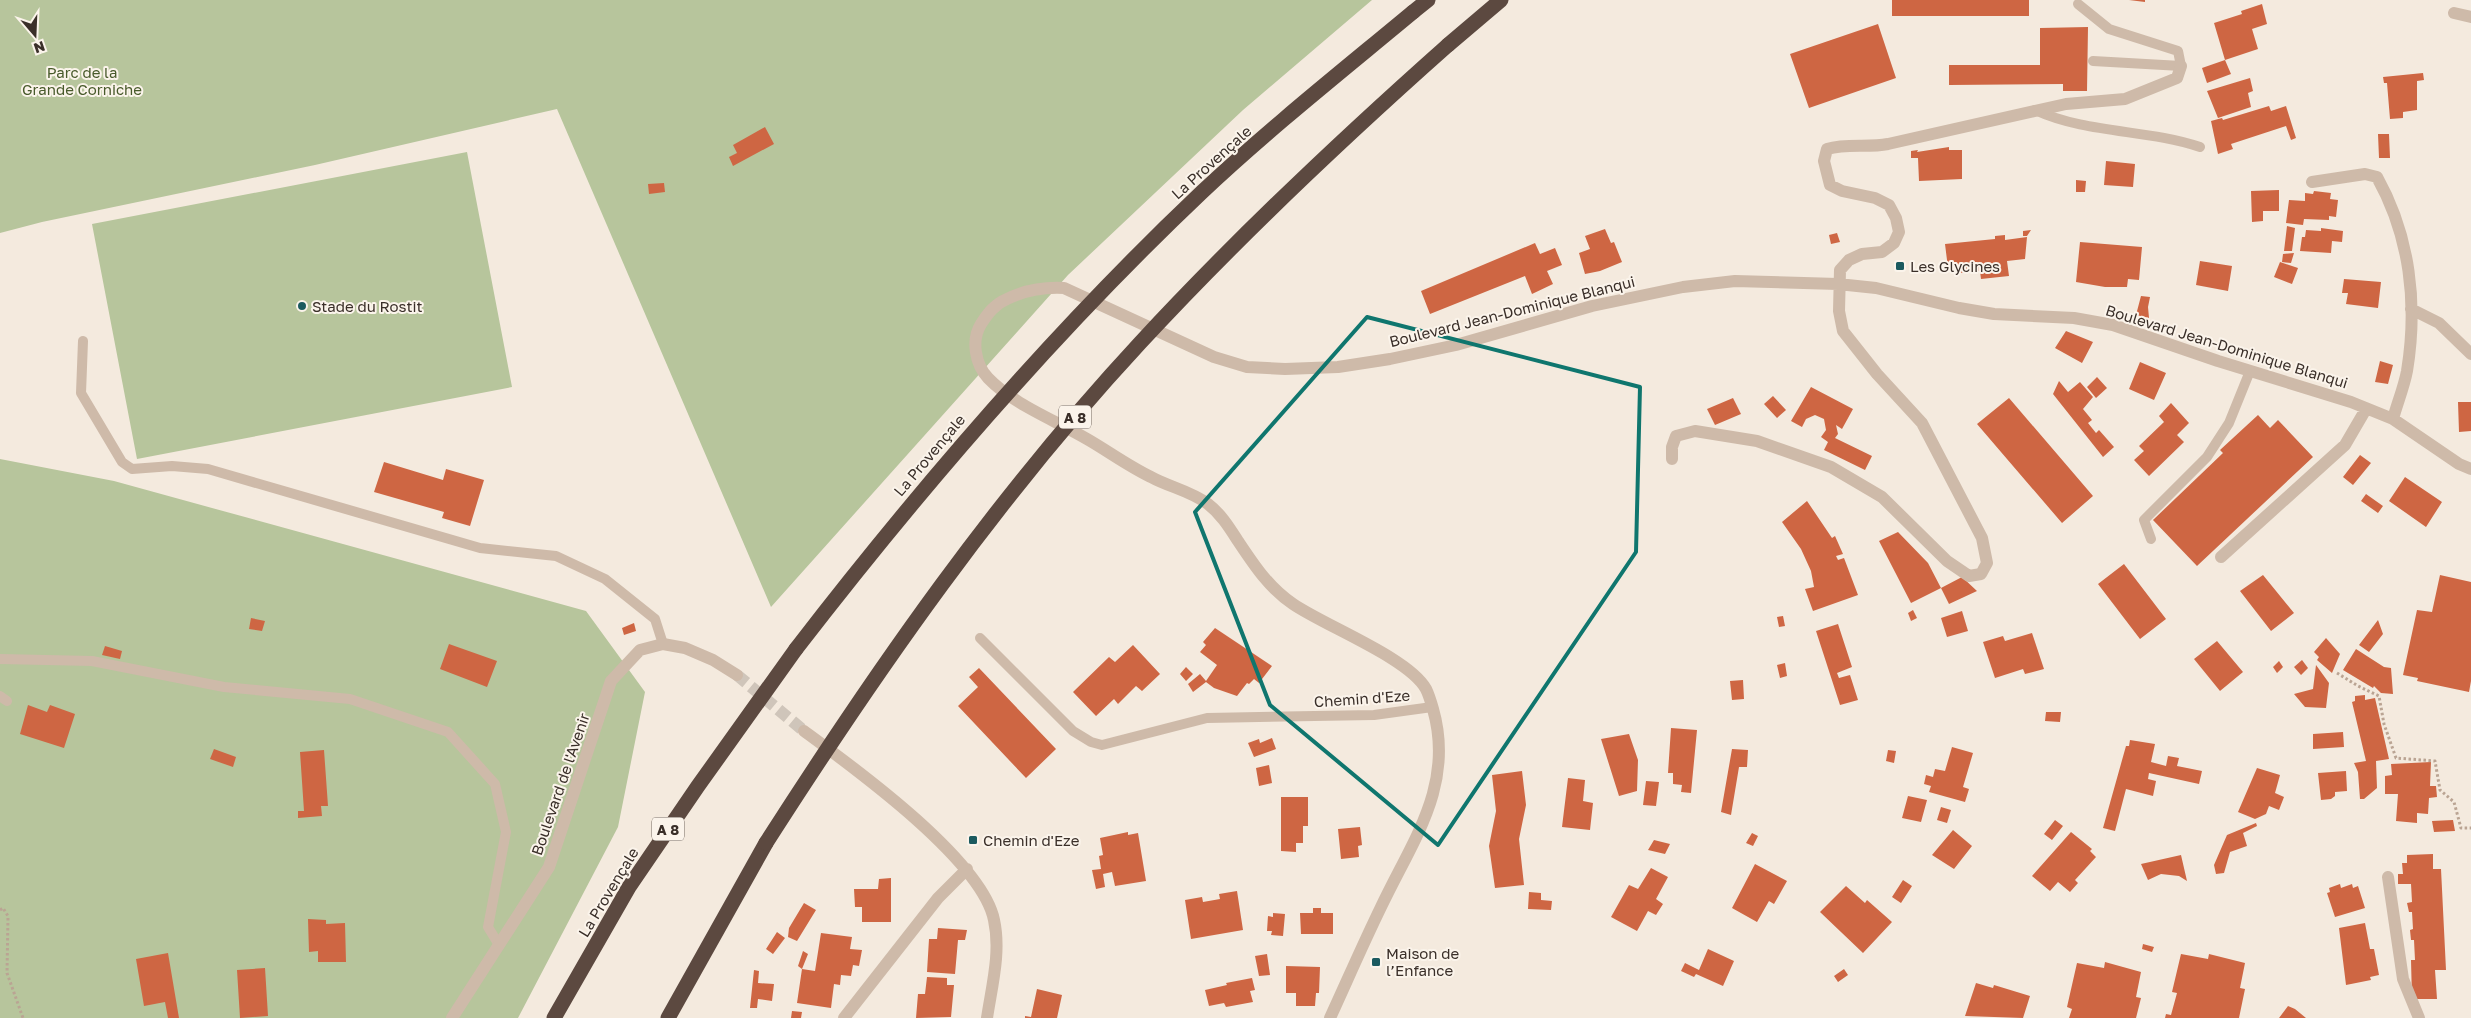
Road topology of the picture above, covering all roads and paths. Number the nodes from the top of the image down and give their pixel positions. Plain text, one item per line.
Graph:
1 (1428, 0) edge
2 (1501, 0) edge
3 (2078, 4) dead end
4 (2454, 13) dead end
5 (2471, 17) edge
6 (2093, 61) dead end
7 (2181, 66) junction
8 (2035, 110) junction
9 (2200, 147) dead end
10 (2312, 182) dead end
11 (1838, 284) junction
12 (2411, 309) junction
13 (83, 341) dead end
14 (2471, 354) edge
15 (2250, 371) junction
16 (2366, 409) junction
17 (2393, 419) junction
18 (1672, 459) dead end
19 (2471, 469) edge
20 (2151, 539) dead end
21 (2221, 557) dead end
22 (980, 638) dead end
23 (662, 644) junction
24 (0, 659) edge
25 (2337, 673) dead end
26 (737, 676) tunnel mouth
27 (1432, 707) junction
28 (804, 730) tunnel mouth
29 (2471, 828) edge
30 (967, 869) junction
31 (2388, 877) dead end
32 (0, 910) edge
33 (499, 945) junction
34 (23, 1018) edge
35 (452, 1018) edge
36 (554, 1018) edge
37 (668, 1018) edge
38 (844, 1018) edge
39 (987, 1018) edge
40 (1330, 1018) edge
41 (2419, 1018) edge

1 - 36 highway, La Provençale / A 8, bridge
2 - 37 highway, A 8, bridge
3 - 7 lane
4 - 5 street
6 - 7 lane
7 - 8 street
8 - 9 lane
8 - 11 street
10 - 12 street
11 - 15 street, Boulevard Jean-Dominique Blanqui
11 - 18 street
11 - 27 street, Boulevard Jean-Dominique Blanqui
12 - 14 street
12 - 17 street
13 - 23 lane
15 - 16 street, Boulevard Jean-Dominique Blanqui
15 - 20 lane
16 - 17 street, Boulevard Jean-Dominique Blanqui
16 - 21 street
17 - 19 street, Boulevard Jean-Dominique Blanqui
22 - 27 lane, Chemin d'Eze
23 - 26 street, Boulevard de l'Avenir
23 - 33 street, Boulevard de l'Avenir
24 - 33 lane
25 - 29 path
27 - 40 street, Boulevard Jean-Dominique Blanqui
28 - 30 street
30 - 38 street
30 - 39 street
31 - 41 street
32 - 34 path
33 - 35 street, Boulevard de l'Avenir

